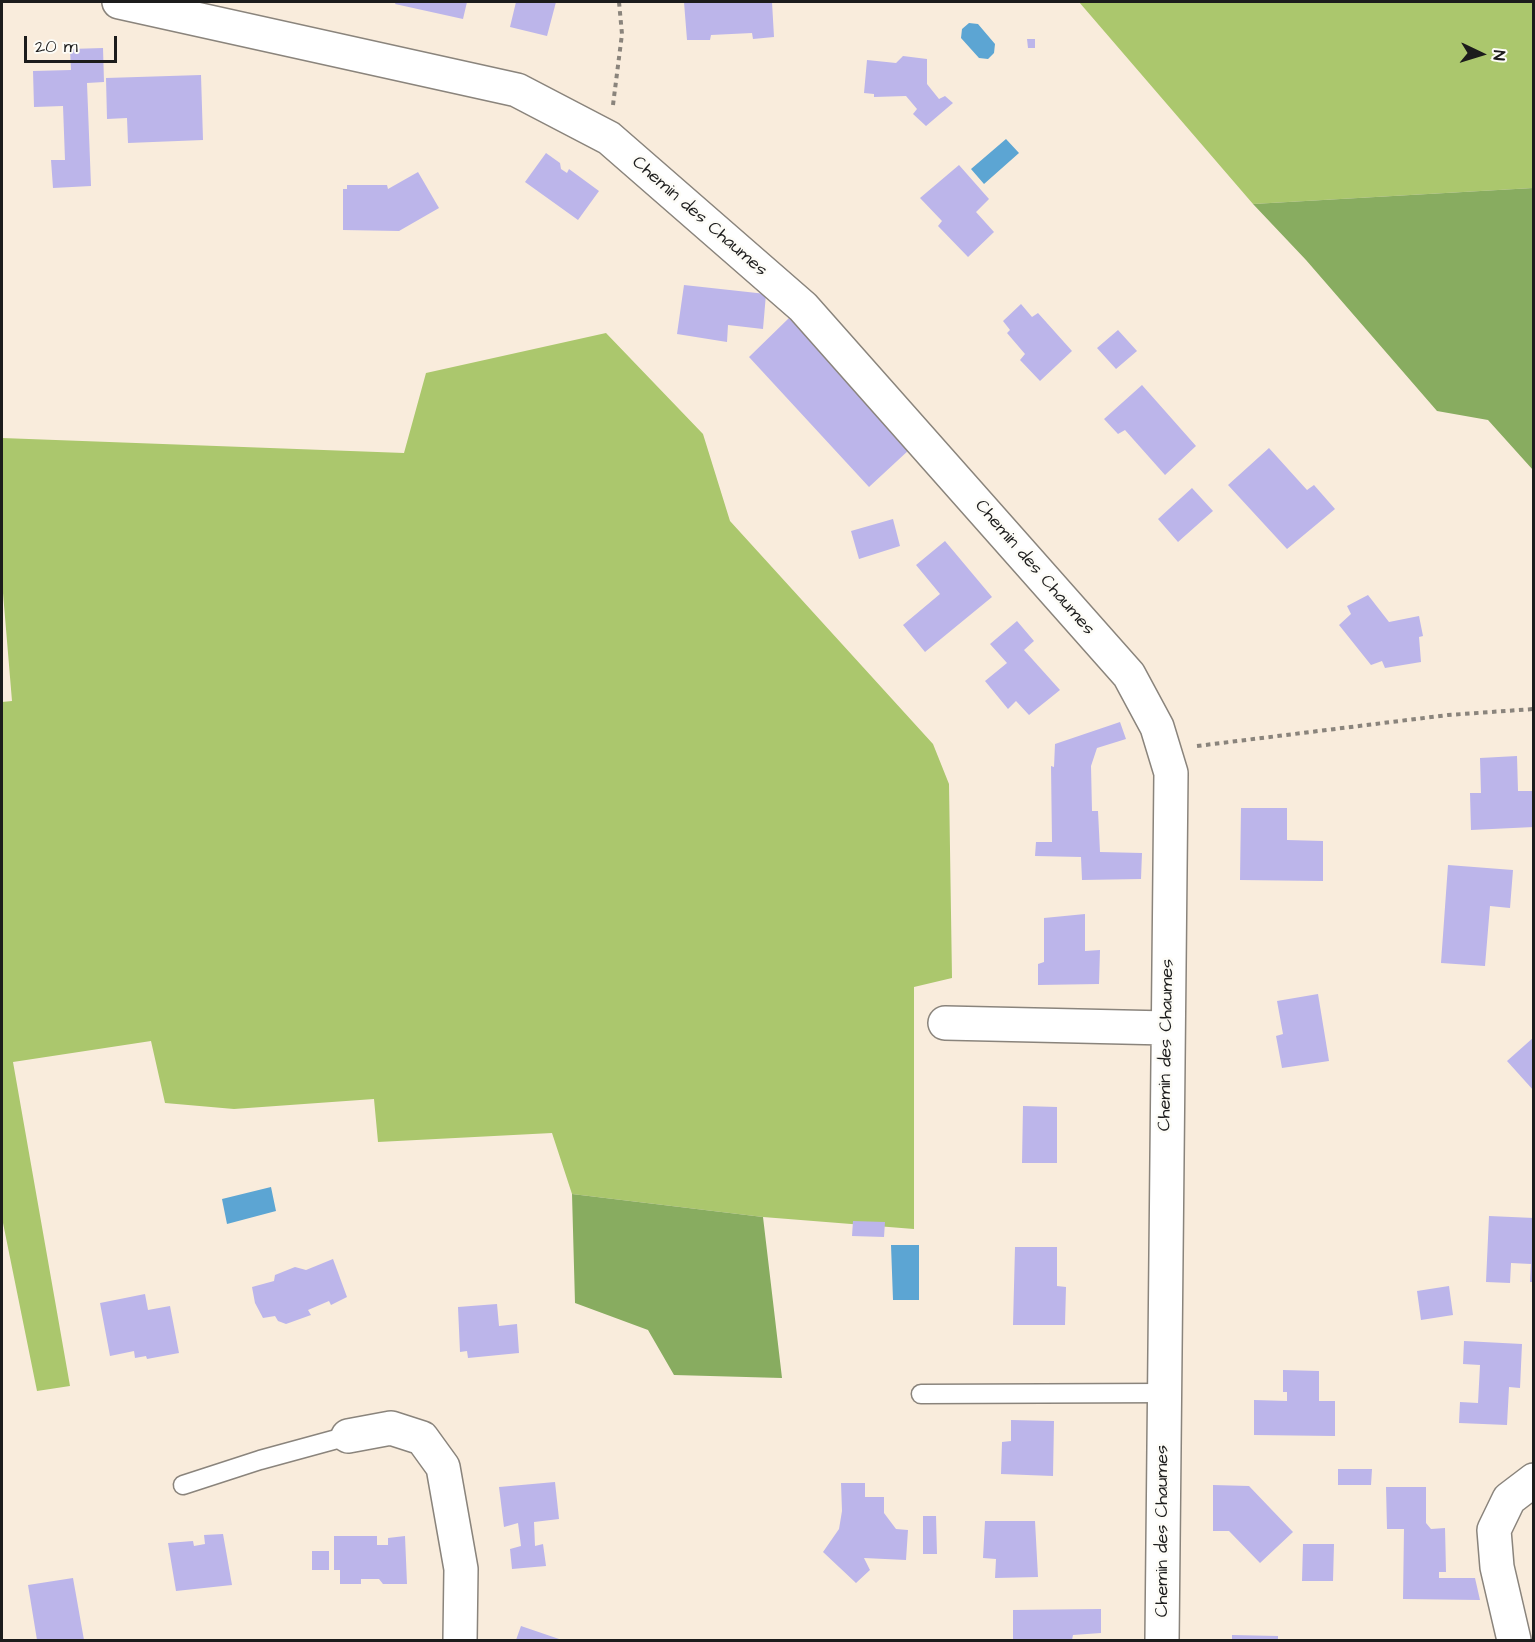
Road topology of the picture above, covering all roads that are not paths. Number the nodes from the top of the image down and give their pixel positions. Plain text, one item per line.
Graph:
1 (119, 2) edge
2 (945, 1023) dead end
3 (1167, 1028) junction
4 (1164, 1393) junction
5 (921, 1394) dead end
6 (348, 1436) joint
7 (1533, 1480) edge
8 (183, 1485) dead end
9 (460, 1641) edge
10 (1162, 1641) edge
11 (1514, 1641) edge

1 - 3 street, Chemin des Chaumes
2 - 3 street
3 - 4 street, Chemin des Chaumes
4 - 5 lane
4 - 10 street, Chemin des Chaumes
6 - 8 lane
6 - 9 street
7 - 11 street

